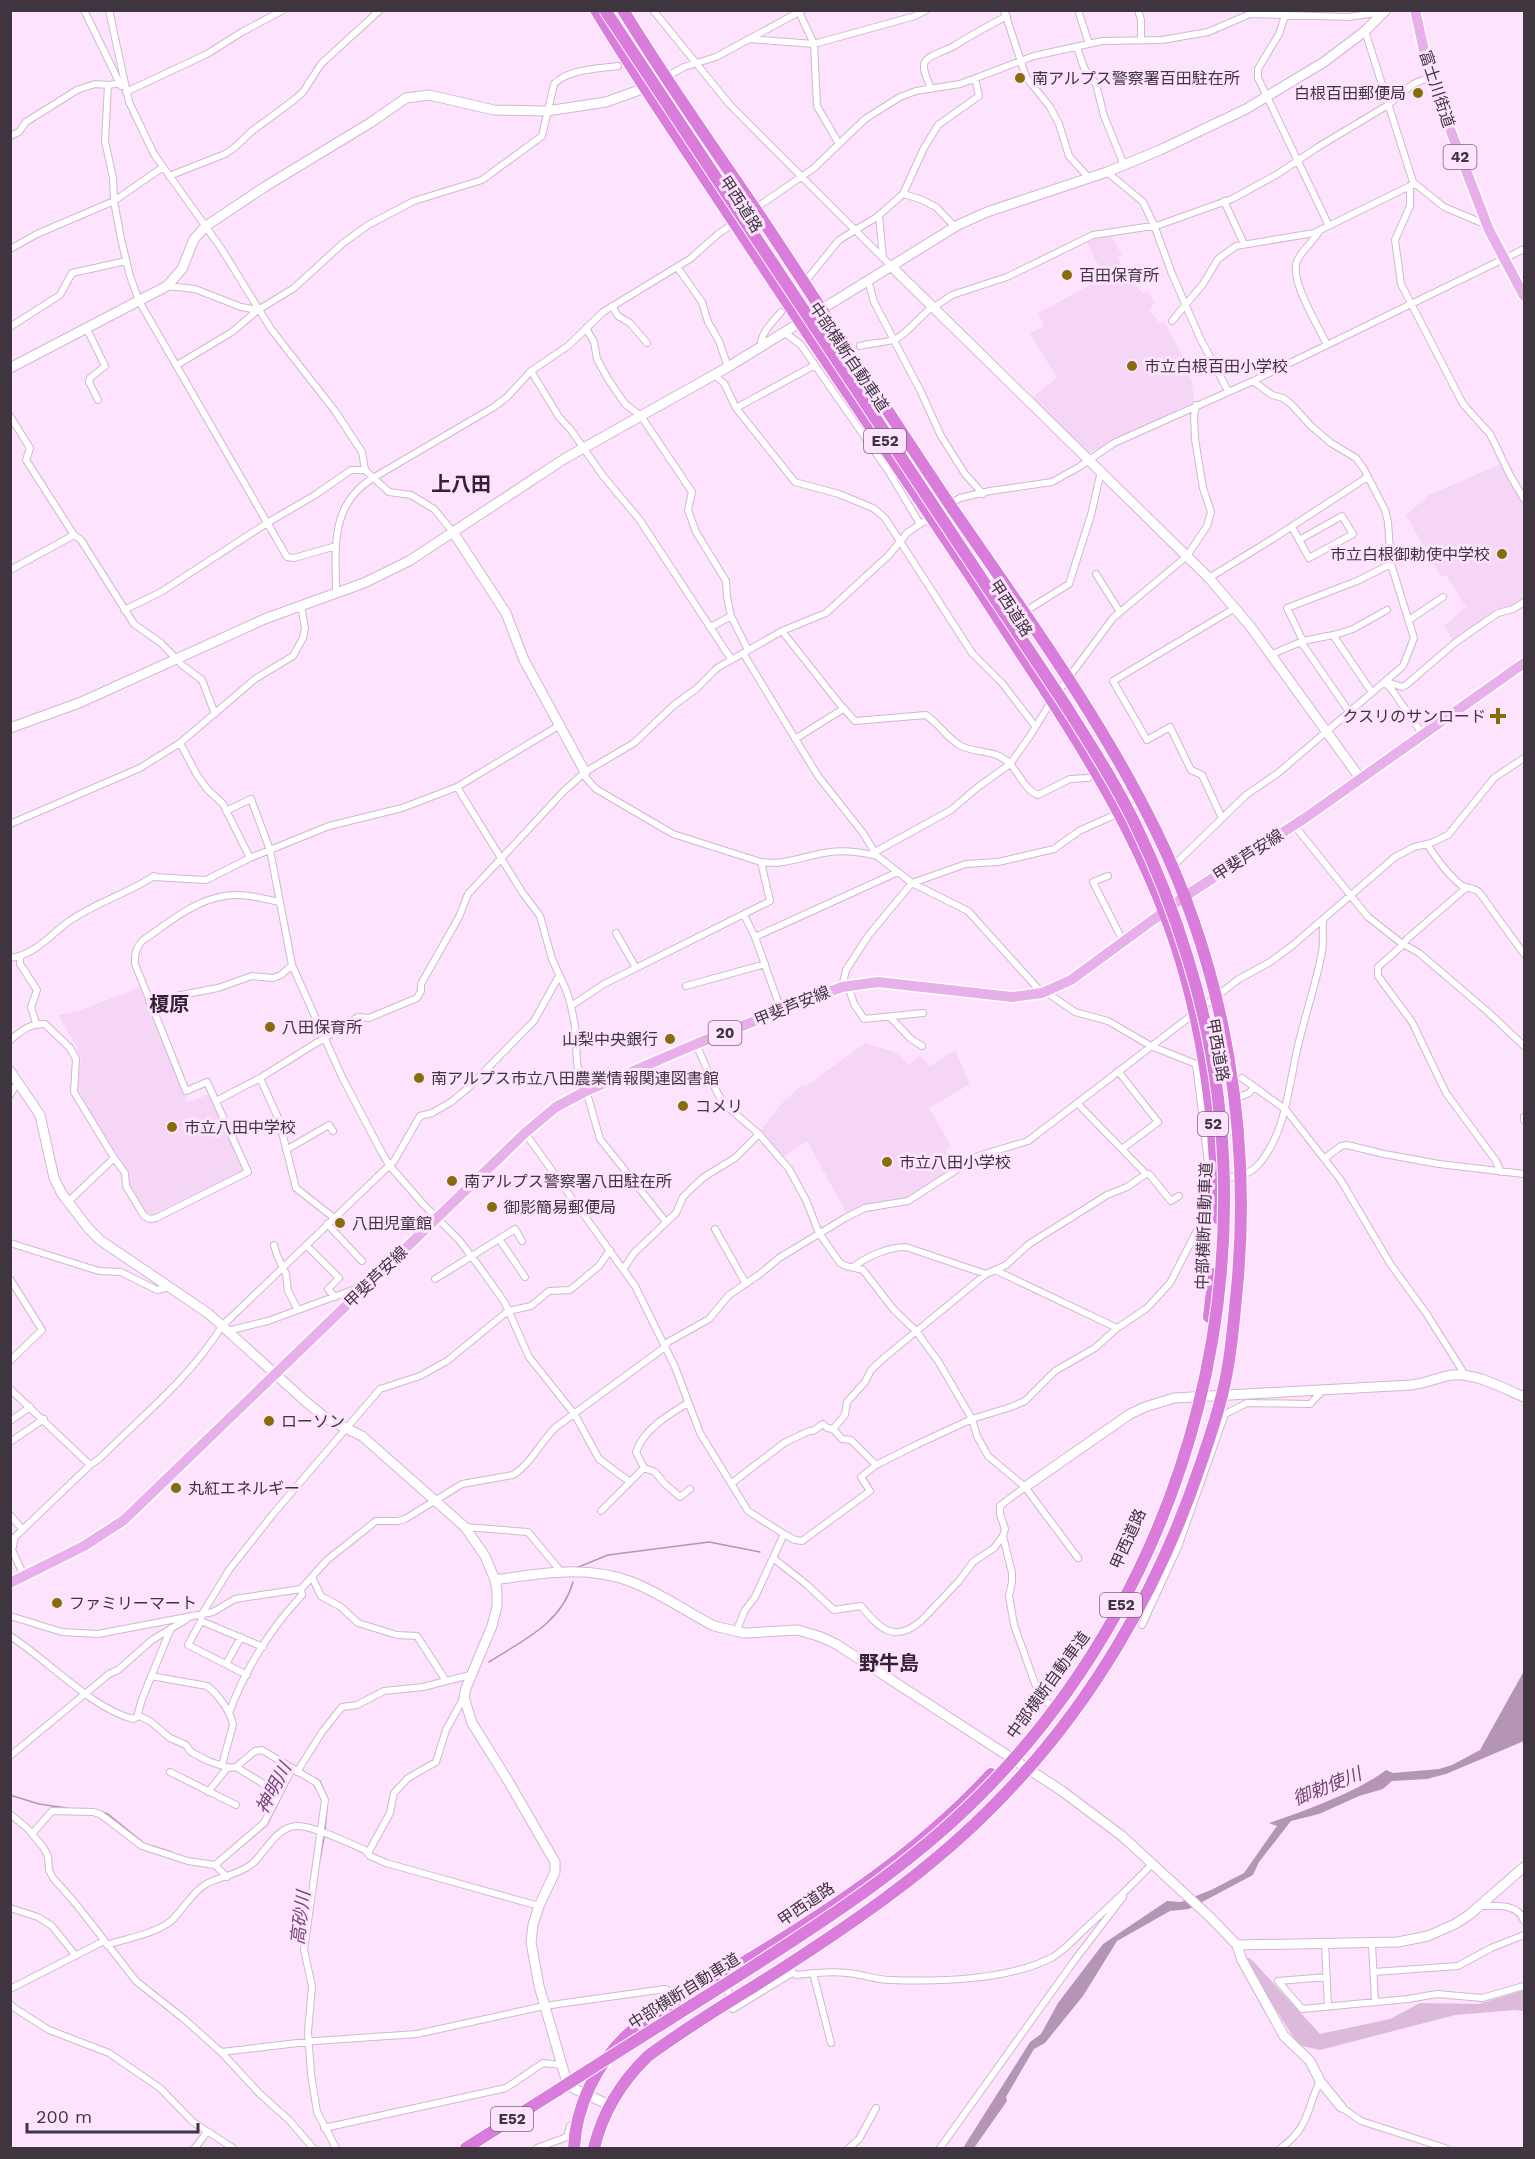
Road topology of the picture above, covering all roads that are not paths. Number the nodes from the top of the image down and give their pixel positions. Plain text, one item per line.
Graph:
1 (84, 10) edge
2 (109, 10) edge
3 (283, 10) edge
4 (380, 10) edge
5 (598, 10) edge
6 (605, 10) edge
7 (623, 10) edge
8 (653, 10) edge
9 (926, 10) edge
10 (1078, 10) edge
11 (1138, 10) edge
12 (1415, 10) edge
13 (801, 11) edge
14 (1385, 11) edge
15 (1006, 14) edge
16 (1285, 14) edge
17 (1365, 31) junction
18 (749, 39) junction
19 (1141, 40) junction
20 (814, 44) junction
21 (1089, 44) junction
22 (1077, 46) junction
23 (1021, 60) junction
24 (694, 63) junction
25 (618, 66) dead end
26 (665, 77) junction
27 (1430, 77) junction
28 (975, 78) junction
29 (122, 83) junction
30 (108, 85) junction
31 (645, 88) junction
32 (931, 89) junction
33 (126, 92) junction
34 (1267, 97) junction
35 (129, 102) junction
36 (1389, 105) junction
37 (547, 111) junction
38 (10, 136) edge
39 (839, 144) junction
40 (1297, 162) junction
41 (1124, 165) junction
42 (163, 167) junction
43 (1107, 172) junction
44 (169, 176) junction
45 (801, 177) junction
46 (1089, 178) junction
47 (1412, 185) junction
48 (903, 194) junction
49 (114, 201) junction
50 (1224, 201) junction
51 (755, 209) junction
52 (879, 215) junction
53 (734, 223) junction
54 (1154, 225) junction
55 (1487, 225) junction
56 (206, 226) junction
57 (1329, 226) junction
58 (955, 227) junction
59 (1320, 230) junction
60 (855, 231) junction
61 (1244, 244) junction
62 (10, 249) edge
63 (1524, 249) edge
64 (883, 258) junction
65 (1505, 260) junction
66 (126, 261) junction
67 (891, 266) junction
68 (677, 267) junction
69 (867, 280) junction
70 (804, 283) junction
71 (167, 286) junction
72 (1524, 296) edge
73 (139, 301) junction
74 (1185, 303) junction
75 (1411, 304) junction
76 (612, 306) junction
77 (934, 307) junction
78 (820, 309) junction
79 (258, 310) junction
80 (781, 312) dead end
81 (1172, 321) dead end
82 (800, 322) junction
83 (10, 327) edge
84 (586, 328) junction
85 (87, 329) junction
86 (784, 332) junction
87 (893, 340) junction
88 (647, 343) dead end
89 (1328, 345) junction
90 (761, 346) junction
91 (860, 346) dead end
92 (177, 365) junction
93 (815, 365) junction
94 (728, 367) junction
95 (10, 368) edge
96 (531, 371) junction
97 (714, 375) junction
98 (1253, 381) junction
99 (1228, 391) junction
100 (98, 400) dead end
101 (1196, 405) junction
102 (736, 408) junction
103 (10, 416) edge
104 (641, 416) junction
105 (584, 447) junction
106 (1089, 460) junction
107 (365, 470) junction
108 (1101, 471) junction
109 (373, 478) junction
110 (1366, 478) junction
111 (983, 494) junction
112 (1524, 499) edge
113 (950, 504) junction
114 (932, 517) junction
115 (267, 523) junction
116 (920, 524) junction
117 (1292, 527) junction
118 (453, 532) junction
119 (74, 536) junction
120 (1299, 540) junction
121 (900, 541) junction
122 (336, 546) junction
123 (1187, 556) junction
124 (1391, 564) junction
125 (10, 570) edge
126 (1096, 574) dead end
127 (1209, 578) junction
128 (336, 594) junction
129 (1443, 597) dead end
130 (1524, 602) edge
131 (301, 605) junction
132 (1032, 607) dead end
133 (1235, 608) junction
134 (124, 610) junction
135 (1387, 610) dead end
136 (1120, 612) junction
137 (731, 616) junction
138 (1409, 621) junction
139 (711, 627) junction
140 (782, 631) junction
141 (1333, 635) junction
142 (1302, 641) junction
143 (745, 651) junction
144 (1270, 655) junction
145 (175, 658) junction
146 (731, 659) junction
147 (1524, 663) edge
148 (1067, 679) junction
149 (1384, 682) junction
150 (1371, 691) junction
151 (1052, 700) junction
152 (843, 709) junction
153 (1348, 710) junction
154 (215, 714) junction
155 (560, 725) junction
156 (1035, 726) junction
157 (10, 728) edge
158 (1326, 730) junction
159 (1423, 735) junction
160 (795, 739) junction
161 (180, 743) junction
162 (1522, 760) edge
163 (1010, 764) junction
164 (1524, 768) edge
165 (585, 772) junction
166 (1088, 778) dead end
167 (1360, 778) junction
168 (457, 787) junction
169 (1142, 803) junction
170 (226, 811) junction
171 (1120, 813) junction
172 (1222, 818) junction
173 (10, 824) edge
174 (1294, 825) junction
175 (1427, 844) junction
176 (270, 850) junction
177 (876, 854) junction
178 (250, 858) junction
179 (501, 858) junction
180 (761, 862) junction
181 (1172, 867) junction
182 (898, 873) junction
183 (1108, 876) dead end
184 (1158, 878) junction
185 (912, 882) junction
186 (1466, 888) junction
187 (1350, 896) junction
188 (1184, 897) junction
189 (279, 902) junction
190 (1164, 912) junction
191 (744, 915) junction
192 (1323, 920) junction
193 (616, 933) dead end
194 (755, 937) junction
195 (1123, 942) junction
196 (1404, 944) junction
197 (1524, 954) edge
198 (20, 957) junction
199 (10, 958) edge
200 (765, 964) junction
201 (292, 965) junction
202 (636, 968) junction
203 (559, 976) junction
204 (686, 986) dead end
205 (845, 986) junction
206 (1044, 992) junction
207 (1216, 998) junction
208 (149, 1001) junction
209 (571, 1005) junction
210 (781, 1010) junction
211 (1195, 1012) junction
212 (923, 1013) dead end
213 (890, 1017) junction
214 (36, 1023) junction
215 (325, 1038) junction
216 (10, 1040) edge
217 (696, 1044) junction
218 (922, 1046) dead end
219 (1151, 1046) junction
220 (1524, 1046) edge
221 (10, 1071) edge
222 (1118, 1071) junction
223 (260, 1078) junction
224 (1242, 1078) dead end
225 (18, 1082) junction
226 (1255, 1086) junction
227 (585, 1091) junction
228 (10, 1095) edge
229 (1235, 1099) junction
230 (216, 1101) junction
231 (1077, 1103) junction
232 (1286, 1110) junction
233 (333, 1131) dead end
234 (525, 1133) junction
235 (759, 1134) junction
236 (286, 1149) junction
237 (1122, 1149) junction
238 (114, 1158) junction
239 (1324, 1159) junction
240 (389, 1165) junction
241 (1501, 1172) junction
242 (1146, 1174) junction
243 (1524, 1174) edge
244 (1241, 1177) junction
245 (1213, 1179) junction
246 (1179, 1196) dead end
247 (68, 1202) junction
248 (438, 1217) junction
249 (334, 1218) junction
250 (666, 1222) junction
251 (327, 1224) junction
252 (715, 1230) dead end
253 (819, 1233) junction
254 (499, 1239) junction
255 (522, 1241) dead end
256 (10, 1243) edge
257 (274, 1245) dead end
258 (306, 1245) junction
259 (610, 1250) junction
260 (472, 1256) junction
261 (362, 1261) dead end
262 (853, 1267) junction
263 (284, 1268) junction
264 (624, 1268) junction
265 (995, 1270) junction
266 (986, 1274) junction
267 (525, 1277) dead end
268 (10, 1279) edge
269 (435, 1279) dead end
270 (746, 1284) junction
271 (170, 1287) junction
272 (361, 1292) junction
273 (335, 1297) junction
274 (298, 1310) junction
275 (508, 1311) junction
276 (225, 1328) junction
277 (1117, 1328) junction
278 (916, 1331) junction
279 (665, 1347) junction
280 (10, 1360) edge
281 (276, 1374) junction
282 (1462, 1375) junction
283 (10, 1389) edge
284 (1324, 1389) junction
285 (1222, 1395) junction
286 (1195, 1397) junction
287 (1524, 1397) edge
288 (688, 1403) junction
289 (30, 1407) junction
290 (575, 1415) junction
291 (44, 1419) junction
292 (972, 1419) junction
293 (10, 1421) edge
294 (348, 1428) junction
295 (833, 1429) junction
296 (10, 1442) edge
297 (90, 1465) junction
298 (876, 1465) junction
299 (644, 1468) junction
300 (630, 1482) junction
301 (732, 1483) junction
302 (1025, 1487) junction
303 (690, 1489) dead end
304 (435, 1500) junction
305 (601, 1511) dead end
306 (12, 1519) edge
307 (465, 1527) junction
308 (22, 1530) junction
309 (784, 1534) junction
310 (1004, 1536) junction
311 (773, 1558) junction
312 (1078, 1558) dead end
313 (558, 1572) junction
314 (24, 1576) junction
315 (312, 1577) junction
316 (495, 1580) junction
317 (10, 1583) edge
318 (301, 1589) junction
319 (10, 1616) edge
320 (190, 1618) junction
321 (202, 1618) junction
322 (1142, 1624) dead end
323 (171, 1628) junction
324 (736, 1632) junction
325 (10, 1635) edge
326 (241, 1637) junction
327 (263, 1647) junction
328 (226, 1664) junction
329 (247, 1675) junction
330 (470, 1675) junction
331 (151, 1676) junction
332 (446, 1681) junction
333 (85, 1693) junction
334 (464, 1696) junction
335 (1050, 1705) junction
336 (229, 1713) junction
337 (138, 1715) junction
338 (10, 1756) edge
339 (1008, 1756) junction
340 (225, 1766) junction
341 (236, 1767) junction
342 (1028, 1769) junction
343 (295, 1770) junction
344 (170, 1772) dead end
345 (208, 1792) junction
346 (277, 1797) junction
347 (236, 1805) dead end
348 (10, 1814) edge
349 (322, 1833) junction
350 (32, 1834) junction
351 (368, 1853) junction
352 (215, 1865) junction
353 (1155, 1865) junction
354 (1524, 1868) edge
355 (227, 1877) junction
356 (1127, 1890) junction
357 (539, 1906) junction
358 (1479, 1906) junction
359 (10, 1908) edge
360 (1524, 1921) edge
361 (1524, 1935) edge
362 (105, 1943) junction
363 (1325, 1944) junction
364 (1372, 1944) junction
365 (1237, 1945) junction
366 (76, 1956) junction
367 (788, 1970) junction
368 (723, 1971) junction
369 (1374, 1972) junction
370 (813, 1973) junction
371 (1327, 1977) junction
372 (1524, 1986) edge
373 (10, 1989) edge
374 (677, 1997) junction
375 (731, 2001) junction
376 (1375, 2002) junction
377 (10, 2004) edge
378 (544, 2006) junction
379 (1328, 2006) junction
380 (308, 2042) junction
381 (831, 2043) dead end
382 (221, 2052) junction
383 (562, 2065) junction
384 (1320, 2081) junction
385 (586, 2095) junction
386 (609, 2105) junction
387 (1341, 2107) joint
388 (876, 2108) dead end
389 (578, 2124) junction
390 (324, 2128) junction
391 (207, 2132) junction
392 (195, 2148) edge
393 (233, 2148) edge
394 (313, 2148) edge
395 (336, 2148) edge
396 (466, 2148) edge
397 (537, 2148) edge
398 (574, 2148) edge
399 (594, 2148) edge
400 (849, 2148) edge
401 (940, 2148) edge
402 (1281, 2148) edge
403 (1445, 2148) edge

1 - 29 street
2 - 29 street
3 - 33 street
4 - 44 street
5 - 31 highway, 甲西道路 / 52
5 - 184 highway, 中部横断自動車道 / E52, bridge
6 - 184 highway, 中部横断自動車道 / E52, bridge
7 - 26 highway, 甲西道路 / 52
8 - 24 street
9 - 20 street
10 - 21 street
11 - 19 street
12 - 27 main road, 富士川街道 / 42
13 - 18 street
13 - 20 street
14 - 16 street
14 - 17 street
15 - 23 street
15 - 32 street
16 - 19 street
16 - 34 street
17 - 34 street
17 - 36 street
18 - 20 street
18 - 24 street
19 - 21 street
20 - 39 street
21 - 22 street
22 - 23 street
22 - 41 street
23 - 28 street
23 - 46 street
24 - 26 street
24 - 45 street
25 - 37 street
26 - 31 street
26 - 51 highway, 甲西道路 / 52
27 - 36 street
27 - 55 main road, 富士川街道 / 42
28 - 32 street
28 - 48 street
29 - 30 street
29 - 33 street
29 - 35 street
30 - 38 street
30 - 49 street
31 - 37 street
31 - 53 highway, 甲西道路 / 52
32 - 39 street
33 - 35 street
34 - 40 street
34 - 41 street
35 - 42 street
36 - 40 street
36 - 47 street
37 - 56 street
37 - 79 street
39 - 45 street
40 - 50 street
40 - 57 street
41 - 43 street
42 - 44 street
42 - 49 street
43 - 46 street
43 - 54 street
44 - 56 street
45 - 51 street
45 - 60 street
46 - 58 street
47 - 55 street
47 - 57 street
47 - 75 street
48 - 52 street
48 - 58 street
49 - 62 street
49 - 66 street
50 - 54 street
50 - 61 street
51 - 53 street
51 - 70 highway, 甲西道路 / 52
52 - 60 street
52 - 64 street
53 - 68 street
53 - 82 highway, 甲西道路 / 52
54 - 74 street
54 - 77 street
55 - 65 main road, 富士川街道 / 42
56 - 71 street
56 - 79 street
57 - 59 street
58 - 67 street
59 - 61 street
59 - 89 street
60 - 64 street
60 - 70 street
61 - 74 street
63 - 65 street
64 - 67 street
65 - 72 main road, 富士川街道 / 42
65 - 75 street
66 - 73 street
66 - 83 street
67 - 69 street
67 - 77 street
68 - 76 street
68 - 94 street
69 - 78 street
69 - 87 street
70 - 78 highway, 甲西道路 / 52
71 - 73 street
71 - 79 street
73 - 85 street
73 - 92 street
74 - 81 street
74 - 99 street
75 - 89 street
75 - 112 street
76 - 84 street
76 - 88 street
77 - 87 street
77 - 106 street
78 - 82 street
78 - 113 highway, 甲西道路 / 52
79 - 92 street
79 - 107 street
80 - 90 street
82 - 86 street
82 - 114 highway, 甲西道路 / 52
84 - 96 street
84 - 104 street
85 - 95 street
85 - 100 street
86 - 90 street
86 - 93 street
87 - 91 street
87 - 111 street
89 - 98 street
90 - 94 street
92 - 115 street
93 - 102 street
93 - 116 street
94 - 97 street
96 - 105 street
96 - 109 street
97 - 102 street
97 - 104 street
98 - 99 street
98 - 110 street
99 - 101 street
101 - 106 street
101 - 123 street
102 - 121 street
103 - 119 street
104 - 105 street
104 - 137 street
105 - 118 street
105 - 139 street
106 - 108 street
106 - 111 street
107 - 109 street
107 - 115 street
108 - 123 street
108 - 132 street
109 - 118 street
109 - 122 street
110 - 117 street
110 - 124 street
111 - 113 street
113 - 114 street
113 - 148 highway, 甲西道路 / 52
114 - 116 street
114 - 151 highway, 甲西道路 / 52
115 - 122 street
115 - 134 street
116 - 121 street
117 - 120 street
117 - 127 street
118 - 128 street
118 - 155 street
119 - 125 street
119 - 134 street
120 - 120 street
121 - 140 street
121 - 156 street
122 - 128 street
123 - 127 street
123 - 136 street
124 - 138 street
124 - 142 street
126 - 136 street
127 - 133 street
128 - 131 street
129 - 138 street
130 - 149 street
131 - 145 street
131 - 154 street
133 - 144 street
133 - 172 street
134 - 145 street
135 - 141 street
136 - 148 street
137 - 139 street
137 - 143 street
138 - 149 street
139 - 146 street
140 - 143 street
140 - 152 street
141 - 142 street
141 - 150 street
142 - 144 street
142 - 153 street
143 - 146 street
143 - 160 street
144 - 158 street
145 - 154 street
145 - 157 street
146 - 165 street
147 - 159 main road, 甲斐芦安線 / 20
148 - 151 street
148 - 169 highway, 甲西道路 / 52
149 - 150 street
149 - 159 street
150 - 153 street
151 - 156 street
151 - 171 highway, 甲西道路 / 52
152 - 160 street
152 - 163 street
153 - 158 street
154 - 161 street
155 - 165 street
155 - 168 street
156 - 163 street
158 - 167 street
158 - 172 street
159 - 167 main road, 甲斐芦安線 / 20
160 - 177 street
161 - 170 street
161 - 173 street
162 - 164 street
162 - 175 street
163 - 166 street
163 - 177 street
165 - 179 street
165 - 180 street
167 - 174 main road, 甲斐芦安線 / 20
168 - 176 street
168 - 179 street
169 - 171 street
169 - 181 highway, 甲西道路 / 52
170 - 176 street
170 - 178 street
171 - 185 street
171 - 190 highway, 甲西道路 / 52
172 - 181 street
174 - 187 street
174 - 188 main road, 甲斐芦安線 / 20
175 - 186 street
175 - 187 street
176 - 178 street
176 - 189 street
177 - 180 street
177 - 182 street
178 - 198 street
179 - 203 street
179 - 215 street
180 - 191 street
181 - 188 highway, 甲西道路 / 52
182 - 185 street
182 - 194 street
183 - 195 street
184 - 396 highway, 中部横断自動車道 / E52, bridge
185 - 205 street
185 - 206 street
186 - 196 street
186 - 197 street
187 - 192 street
187 - 196 street
188 - 190 main road, 甲斐芦安線 / 20
188 - 207 highway, 甲西道路 / 52
189 - 201 street
189 - 208 street
190 - 195 main road, 甲斐芦安線 / 20
190 - 211 highway, 甲西道路 / 52
191 - 194 street
191 - 202 street
192 - 207 street
192 - 232 street
193 - 202 street
194 - 200 street
195 - 206 main road, 甲斐芦安線 / 20
196 - 220 street
196 - 241 street
198 - 199 street
198 - 214 street
200 - 204 street
200 - 210 street
201 - 208 street
201 - 215 street
202 - 209 street
203 - 209 street
203 - 240 street
205 - 206 main road, 甲斐芦安線 / 20
205 - 210 main road, 甲斐芦安線 / 20
205 - 213 street
206 - 219 street
207 - 211 street
207 - 229 highway, 甲西道路 / 52
208 - 230 street
209 - 227 street
210 - 217 main road, 甲斐芦安線 / 20
211 - 219 street
211 - 245 highway, 甲西道路 / 52
212 - 213 street
213 - 218 street
214 - 216 street
214 - 238 street
215 - 223 street
215 - 240 street
217 - 227 main road, 甲斐芦安線 / 20
217 - 235 street
219 - 222 street
219 - 245 street
221 - 225 street
222 - 231 street
222 - 237 street
223 - 230 street
223 - 236 street
224 - 226 street
225 - 228 street
225 - 247 street
226 - 229 street
226 - 232 street
227 - 234 main road, 甲斐芦安線 / 20
227 - 250 street
229 - 244 highway, 甲西道路 / 52
230 - 238 street
231 - 237 street
231 - 253 street
232 - 239 street
232 - 244 street
233 - 236 street
234 - 248 main road, 甲斐芦安線 / 20
234 - 259 street
235 - 250 street
235 - 253 street
236 - 249 street
237 - 242 street
238 - 247 street
239 - 241 street
239 - 282 street
240 - 248 street
240 - 249 street
241 - 243 street
242 - 246 street
242 - 265 street
244 - 245 street
244 - 285 highway, 甲西道路 / 52
245 - 277 street
245 - 286 highway, 甲西道路 / 52
247 - 271 street
248 - 260 street
248 - 272 main road, 甲斐芦安線 / 20
249 - 251 street
250 - 264 street
251 - 258 street
251 - 261 street
252 - 270 street
253 - 262 street
253 - 270 street
254 - 255 street
254 - 260 street
254 - 267 street
256 - 271 street
257 - 263 street
258 - 263 street
258 - 273 street
259 - 264 street
259 - 275 street
260 - 269 street
260 - 275 street
262 - 266 street
262 - 278 street
263 - 274 street
263 - 276 street
264 - 279 street
265 - 266 street
265 - 277 street
266 - 278 street
268 - 280 street
270 - 279 street
271 - 276 street
272 - 273 street
272 - 281 main road, 甲斐芦安線 / 20
273 - 274 street
274 - 276 street
275 - 290 street
275 - 294 street
276 - 281 street
276 - 297 street
277 - 292 street
278 - 292 street
278 - 295 street
279 - 288 street
279 - 290 street
281 - 294 street
281 - 314 main road, 甲斐芦安線 / 20
282 - 284 street
282 - 287 street
283 - 289 street
284 - 285 street
284 - 322 street
285 - 286 street
285 - 342 highway, 甲西道路 / 52
286 - 302 street
286 - 335 highway, 甲西道路 / 52
288 - 299 street
288 - 301 street
289 - 291 street
289 - 293 street
290 - 300 street
290 - 304 street
291 - 296 street
291 - 297 street
292 - 298 street
292 - 302 street
294 - 304 street
294 - 321 street
295 - 298 street
295 - 301 street
297 - 308 street
298 - 309 street
299 - 300 street
299 - 303 street
300 - 305 street
301 - 309 street
302 - 310 street
302 - 312 street
304 - 307 street
304 - 315 street
306 - 308 street
307 - 313 street
307 - 316 street
308 - 314 street
309 - 311 street
310 - 311 street
310 - 335 street
311 - 324 street
313 - 316 street
313 - 324 street
314 - 317 main road, 甲斐芦安線 / 20
315 - 318 street
315 - 332 street
316 - 330 street
318 - 321 street
318 - 327 street
319 - 320 street
320 - 321 street
320 - 323 street
321 - 326 street
321 - 328 street
323 - 331 street
323 - 333 street
324 - 339 street
325 - 333 street
326 - 327 street
326 - 328 street
327 - 329 street
328 - 329 street
329 - 336 street
330 - 332 street
330 - 334 street
331 - 336 street
331 - 337 street
332 - 343 street
333 - 337 street
333 - 338 street
334 - 351 street
334 - 357 street
335 - 339 highway, 甲西道路 / 52
336 - 340 street
337 - 340 street
339 - 342 street
339 - 368 highway, 甲西道路 / 52
340 - 341 street
340 - 345 street
341 - 343 street
341 - 346 street
342 - 353 street
342 - 367 highway, 甲西道路 / 52
343 - 346 street
343 - 349 street
344 - 345 street
345 - 347 street
346 - 352 street
348 - 350 street
349 - 351 street
349 - 355 street
349 - 380 street
350 - 352 street
350 - 362 street
351 - 357 street
352 - 355 street
353 - 356 street
353 - 365 street
354 - 358 street
355 - 362 street
356 - 370 street
356 - 401 street
357 - 378 street
358 - 360 street
358 - 364 street
359 - 366 street
361 - 369 street
362 - 366 street
362 - 382 street
363 - 364 street
363 - 365 street
363 - 371 street
364 - 369 street
365 - 384 street
366 - 373 street
367 - 370 street
367 - 375 highway, 甲西道路 / 52
368 - 374 highway, 甲西道路 / 52
368 - 375 street
369 - 376 street
370 - 381 street
371 - 379 street
371 - 379 street
372 - 376 street
374 - 378 street
374 - 385 highway, 甲西道路 / 52
375 - 386 highway, 甲西道路 / 52
376 - 379 street
377 - 391 street
378 - 380 street
378 - 383 street
380 - 382 street
380 - 390 street
382 - 394 street
383 - 385 street
383 - 390 street
384 - 387 street
384 - 402 street
385 - 386 street
385 - 389 highway, 甲西道路 / 52
386 - 399 highway, 甲西道路 / 52
387 - 403 street
388 - 400 street
389 - 397 street
389 - 398 highway, 甲西道路 / 52
390 - 395 street
391 - 392 street
391 - 393 street

